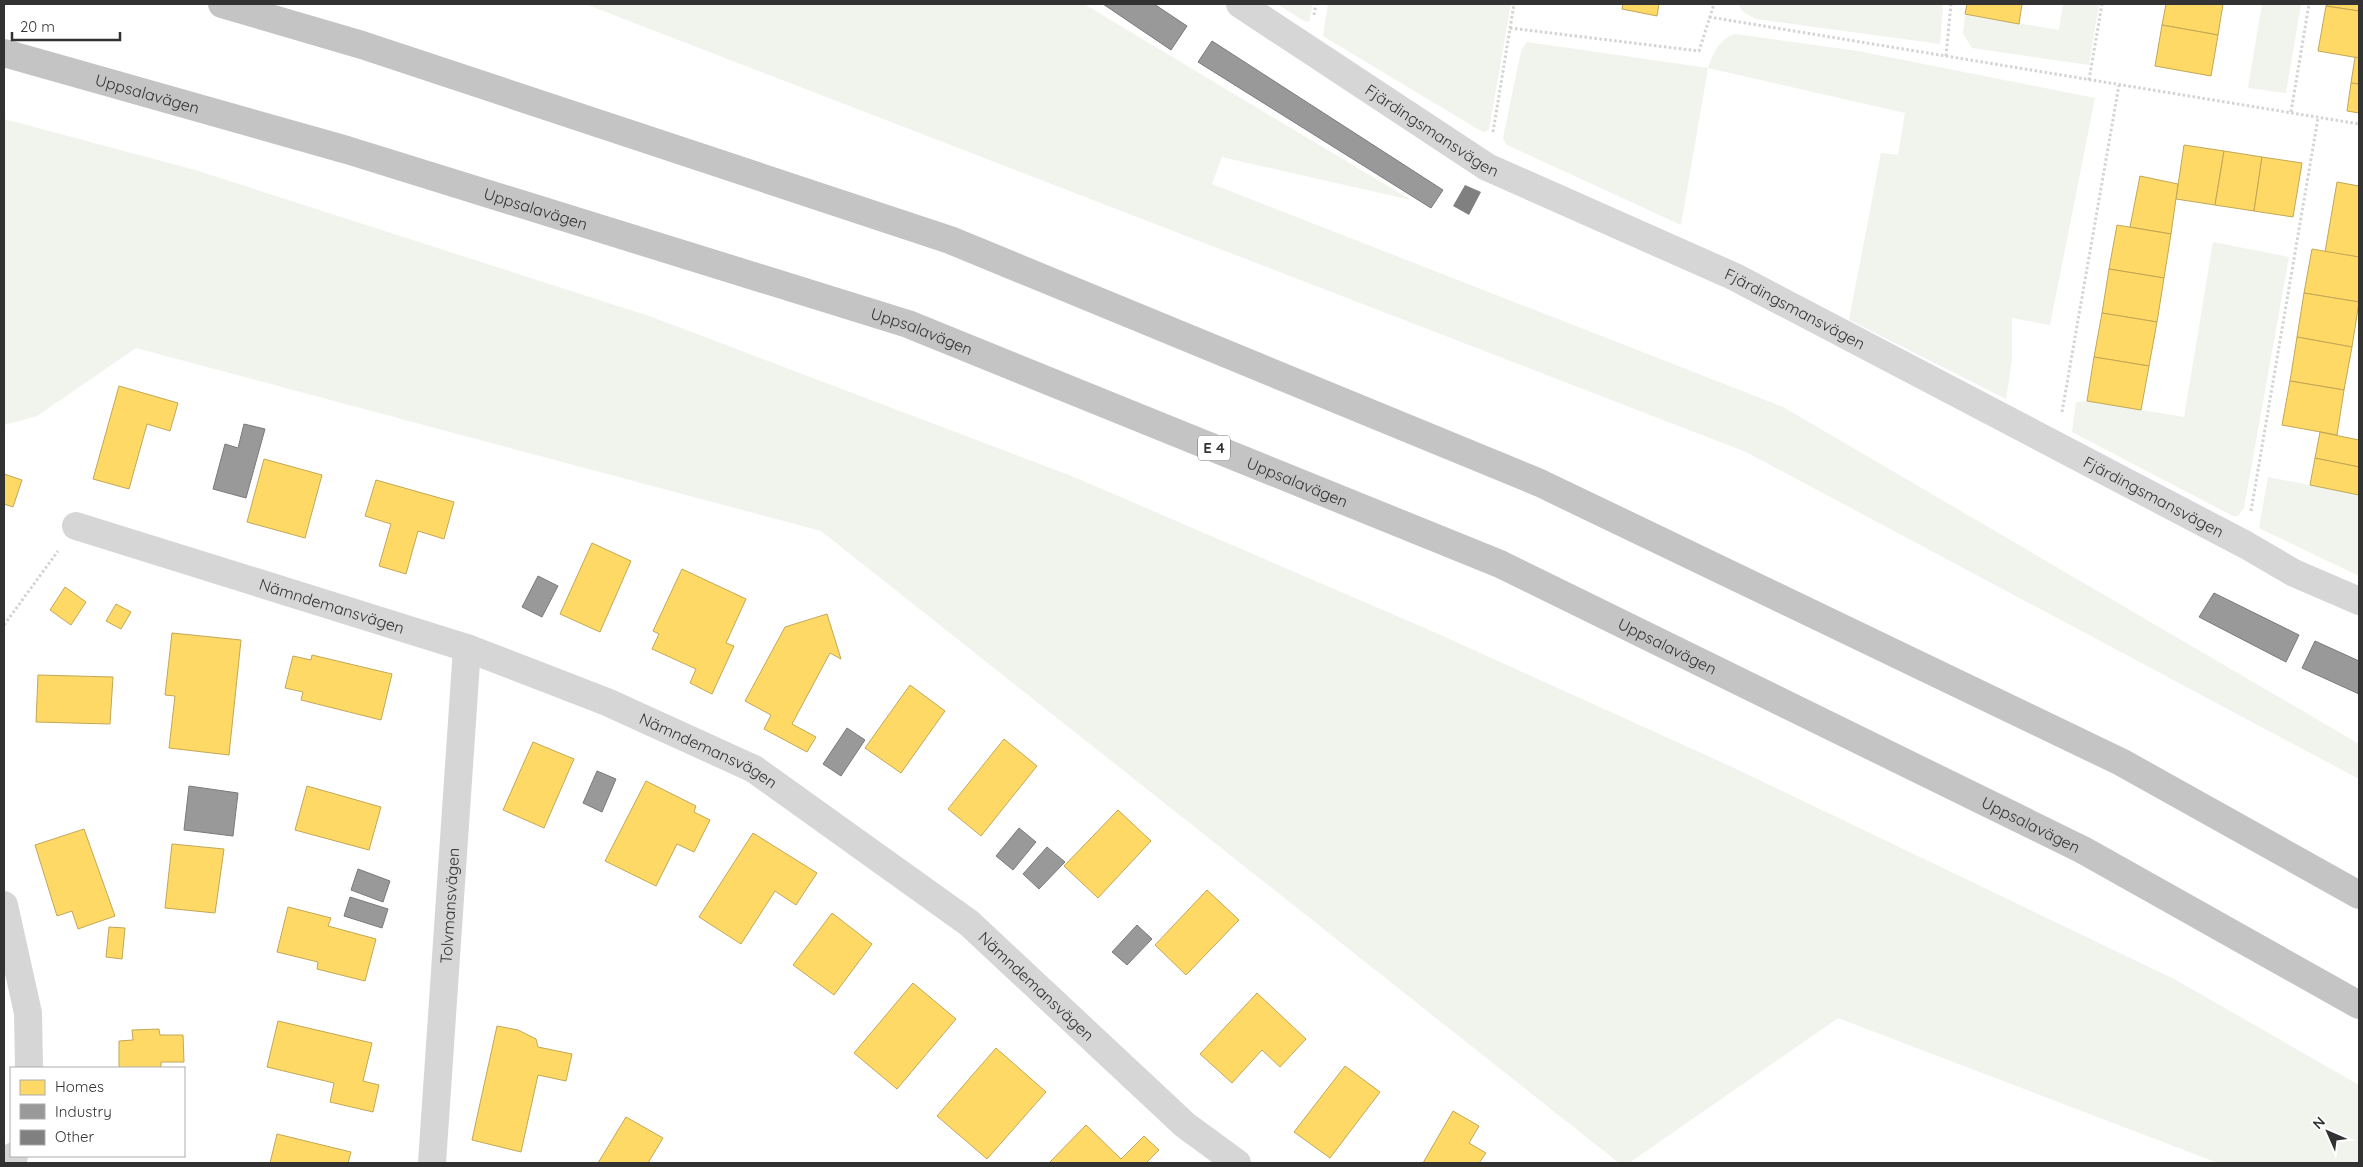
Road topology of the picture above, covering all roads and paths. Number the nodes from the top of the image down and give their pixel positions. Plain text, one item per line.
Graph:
1 (222, 4) edge
2 (1240, 4) edge
3 (1514, 4) edge
4 (1714, 4) edge
5 (1951, 4) edge
6 (2102, 4) edge
7 (2309, 4) edge
8 (1709, 17) junction
9 (1510, 28) junction
10 (4, 53) edge
11 (1946, 56) junction
12 (2090, 80) junction
13 (2119, 85) junction
14 (2291, 112) junction
15 (2318, 118) junction
16 (2359, 124) edge
17 (1487, 167) junction
18 (2060, 421) dead end
19 (76, 526) joint
20 (2246, 545) junction
21 (2359, 601) edge
22 (4, 625) edge
23 (467, 648) junction
24 (2359, 895) edge
25 (4, 905) edge
26 (2359, 1005) edge
27 (29, 1067) edge
28 (432, 1163) edge
29 (1237, 1163) edge

1 - 24 highway
2 - 17 street, Fjärdingsmansvägen
3 - 9 path
4 - 8 path
5 - 11 path
6 - 12 path
7 - 14 path
8 - 9 path
8 - 11 path
9 - 17 path
10 - 26 highway, Uppsalavägen / E 4
11 - 12 path
12 - 13 path
13 - 14 path
13 - 18 path
14 - 15 path
15 - 16 path
15 - 20 path
17 - 20 street, Fjärdingsmansvägen
19 - 22 path
19 - 23 street, Nämndemansvägen
20 - 21 street, Fjärdingsmansvägen
23 - 28 street, Tolvmansvägen
23 - 29 street, Nämndemansvägen
25 - 27 street

